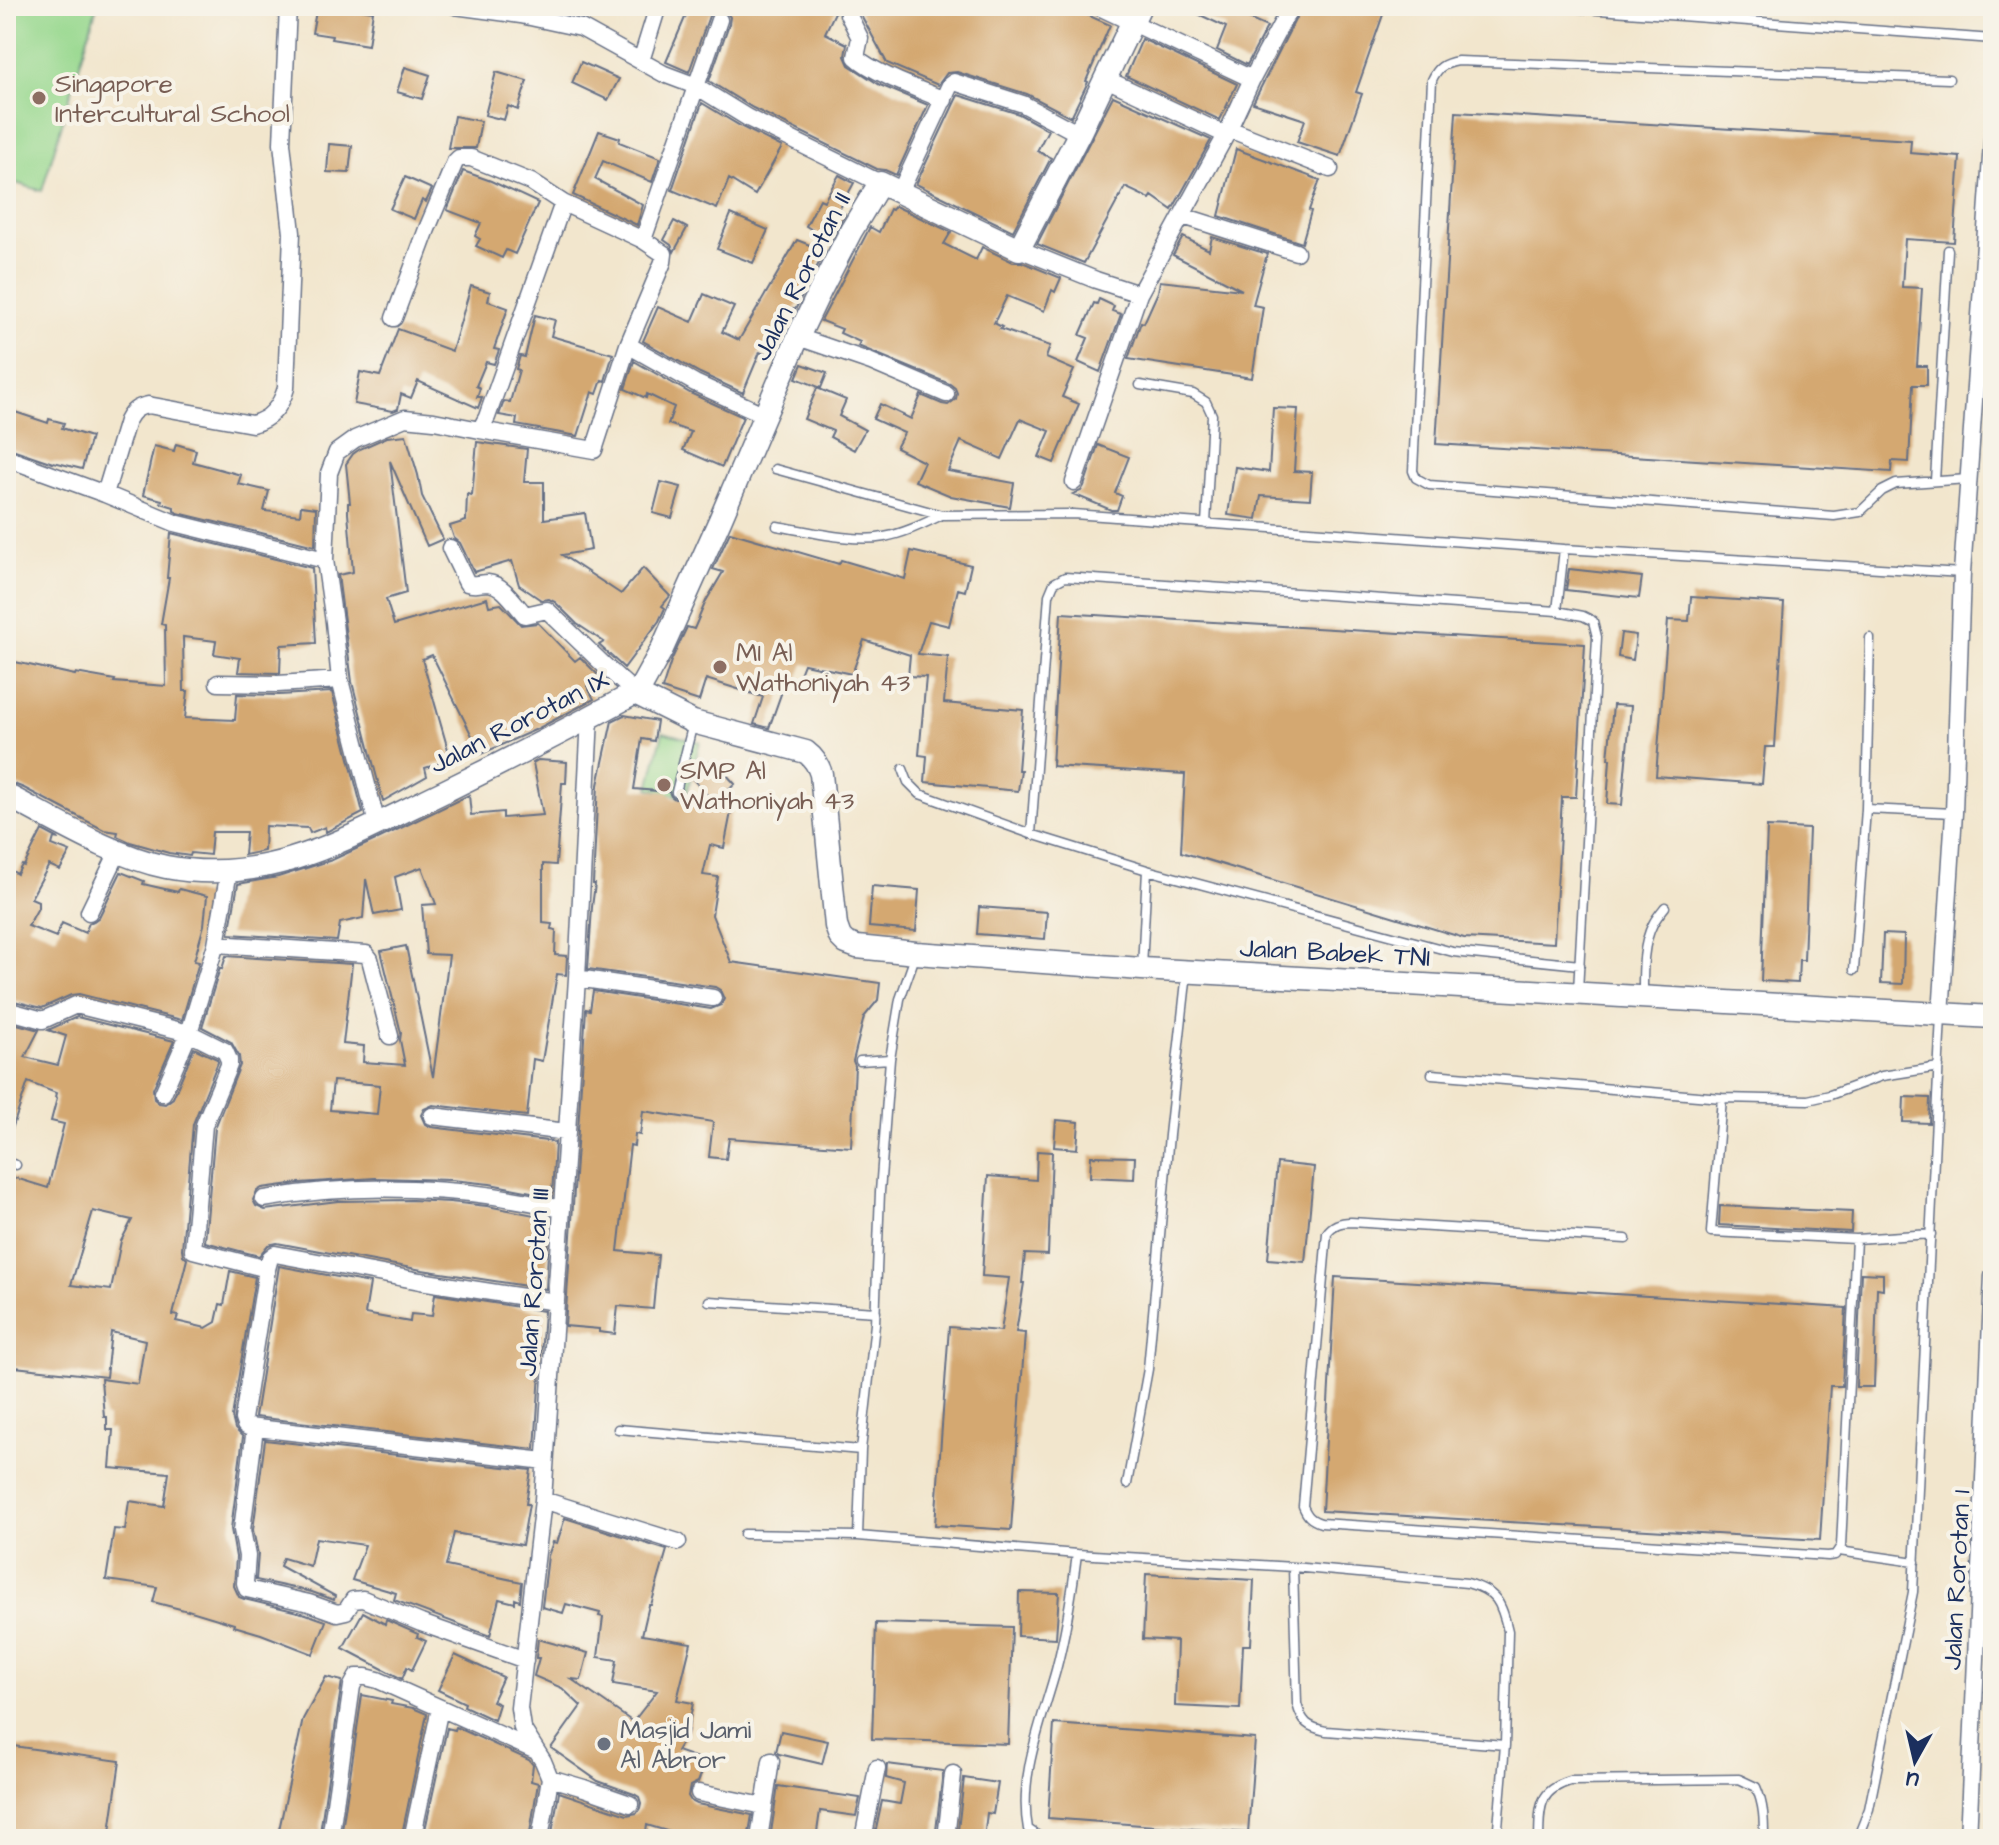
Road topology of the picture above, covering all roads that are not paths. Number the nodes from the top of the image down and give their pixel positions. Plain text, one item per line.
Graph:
1 (288, 6) edge
2 (455, 6) edge
3 (658, 6) edge
4 (850, 6) edge
5 (1097, 6) edge
6 (1291, 6) edge
7 (1545, 6) edge
8 (1136, 14) edge
9 (719, 20) dead end
10 (1993, 39) edge
11 (641, 61) junction
12 (1106, 79) junction
13 (1252, 79) junction
14 (1949, 79) dead end
15 (696, 86) junction
16 (944, 100) junction
17 (1993, 129) edge
18 (1227, 132) junction
19 (1079, 134) junction
20 (1330, 169) dead end
21 (890, 188) junction
22 (563, 203) junction
23 (1183, 216) junction
24 (643, 240) junction
25 (1019, 249) junction
26 (1948, 250) dead end
27 (1296, 252) dead end
28 (1139, 294) junction
29 (394, 318) dead end
30 (798, 337) junction
31 (628, 345) junction
32 (1140, 385) dead end
33 (946, 394) dead end
34 (765, 415) junction
35 (480, 430) junction
36 (6, 458) edge
37 (775, 469) dead end
38 (1969, 479) junction
39 (1935, 481) junction
40 (1074, 482) dead end
41 (105, 494) junction
42 (942, 515) junction
43 (1206, 524) junction
44 (777, 526) dead end
45 (450, 548) dead end
46 (1564, 549) junction
47 (325, 560) junction
48 (1962, 573) junction
49 (1557, 611) junction
50 (1870, 638) dead end
51 (340, 680) junction
52 (218, 683) dead end
53 (635, 693) junction
54 (590, 717) junction
55 (693, 722) junction
56 (903, 769) dead end
57 (676, 792) dead end
58 (6, 795) edge
59 (1866, 809) junction
60 (1954, 813) junction
61 (377, 824) junction
62 (1031, 834) junction
63 (118, 852) junction
64 (1147, 870) junction
65 (229, 871) junction
66 (1665, 907) dead end
67 (89, 912) dead end
68 (216, 944) junction
69 (916, 953) junction
70 (1580, 965) junction
71 (1142, 969) junction
72 (1854, 970) dead end
73 (1187, 972) junction
74 (577, 978) junction
75 (1578, 994) junction
76 (713, 998) dead end
77 (1643, 998) junction
78 (6, 1010) edge
79 (1948, 1015) junction
80 (1993, 1017) edge
81 (189, 1033) junction
82 (390, 1036) dead end
83 (890, 1059) junction
84 (860, 1061) dead end
85 (1939, 1067) junction
86 (1432, 1074) dead end
87 (163, 1093) dead end
88 (1722, 1098) junction
89 (432, 1116) dead end
90 (567, 1132) junction
91 (6, 1162) edge
92 (16, 1165) dead end
93 (264, 1199) dead end
94 (561, 1209) junction
95 (1931, 1234) junction
96 (1626, 1239) dead end
97 (1856, 1239) junction
98 (267, 1269) junction
99 (1993, 1276) edge
100 (709, 1301) dead end
101 (556, 1302) junction
102 (876, 1312) junction
103 (255, 1428) junction
104 (618, 1429) dead end
105 (861, 1450) junction
106 (545, 1461) junction
107 (1127, 1484) dead end
108 (543, 1500) junction
109 (744, 1534) dead end
110 (858, 1536) junction
111 (678, 1542) dead end
112 (1839, 1551) junction
113 (1077, 1554) junction
114 (1915, 1562) junction
115 (1293, 1567) junction
116 (525, 1660) junction
117 (440, 1708) junction
118 (1505, 1745) junction
119 (536, 1751) junction
120 (771, 1761) dead end
121 (877, 1768) dead end
122 (953, 1774) dead end
123 (550, 1778) junction
124 (699, 1793) dead end
125 (630, 1804) dead end
126 (764, 1806) junction
127 (330, 1839) edge
128 (412, 1839) edge
129 (540, 1839) edge
130 (759, 1839) edge
131 (863, 1839) edge
132 (946, 1839) edge
133 (1043, 1839) edge
134 (1497, 1839) edge
135 (1539, 1839) edge
136 (1764, 1839) edge
137 (1857, 1839) edge
138 (1968, 1839) edge

1 - 41 street
2 - 11 street
3 - 11 street
4 - 16 street
5 - 8 street
6 - 13 street
7 - 10 lane
8 - 12 street
8 - 13 street
9 - 15 street
11 - 15 street
12 - 18 street
12 - 19 street
13 - 18 street
14 - 39 lane
15 - 21 street
15 - 24 street
16 - 19 street
16 - 21 street
17 - 38 street
18 - 20 street
18 - 23 street
19 - 25 street
21 - 25 street
21 - 30 street, Jalan Rorotan II
22 - 24 street
22 - 29 street
22 - 35 street
23 - 27 street
23 - 28 street
24 - 31 street
25 - 28 street
26 - 39 lane
28 - 40 street
30 - 33 street
30 - 34 street, Jalan Rorotan II
31 - 34 street
31 - 35 street
32 - 43 lane
34 - 53 street, Jalan Rorotan II
35 - 47 street
36 - 41 street
37 - 42 lane
38 - 39 lane
38 - 48 street
41 - 47 street
42 - 43 lane
42 - 44 lane
43 - 46 lane
45 - 53 street
46 - 48 lane
46 - 49 lane
47 - 51 street
48 - 60 street
49 - 62 lane
49 - 70 lane
50 - 59 lane
51 - 52 street
51 - 61 street
53 - 54 street, Jalan Rorotan IX
53 - 55 street, Jalan Rorotan IX
54 - 61 street, Jalan Rorotan IX
54 - 74 street, Jalan Rorotan III
55 - 57 lane
55 - 69 street, Jalan Rorotan IX
56 - 62 lane
58 - 63 street, Jalan Rorotan IX
59 - 60 lane
59 - 72 lane
60 - 79 street
61 - 65 street, Jalan Rorotan IX
62 - 64 lane
63 - 65 street, Jalan Rorotan IX
63 - 67 street
64 - 70 lane
64 - 71 lane
65 - 68 street
66 - 77 lane
68 - 81 street
68 - 82 street
69 - 71 street, Jalan Babek TNI
69 - 83 lane
70 - 75 lane
71 - 73 street, Jalan Babek TNI
73 - 75 street, Jalan Babek TNI
73 - 107 lane
74 - 76 street
74 - 90 street, Jalan Rorotan III
75 - 77 street, Jalan Babek TNI
77 - 79 street, Jalan Babek TNI
78 - 81 street
79 - 80 street, Jalan Babek TNI
79 - 85 lane
81 - 87 street
81 - 98 street
83 - 84 lane
83 - 102 lane
85 - 88 lane
85 - 95 lane
86 - 88 lane
88 - 97 lane
89 - 90 street
90 - 94 street, Jalan Rorotan III
91 - 92 lane
93 - 94 street
94 - 101 street, Jalan Rorotan III
95 - 97 lane
95 - 114 lane
96 - 112 lane
97 - 112 lane
98 - 101 street
98 - 103 street
99 - 138 street, Jalan Rorotan 1
100 - 102 lane
101 - 106 street, Jalan Rorotan III
102 - 105 lane
103 - 106 street
103 - 116 street
104 - 105 lane
105 - 110 lane
106 - 108 street, Jalan Rorotan III
108 - 111 street
108 - 116 street, Jalan Rorotan III
109 - 110 lane
110 - 113 lane
112 - 114 lane
113 - 115 lane
113 - 133 lane
114 - 137 lane
115 - 118 lane
115 - 118 lane
116 - 119 street, Jalan Rorotan III
117 - 119 street
117 - 127 street
117 - 128 street
118 - 134 lane
119 - 123 street, Jalan Rorotan III
120 - 126 street
121 - 131 street
122 - 132 street
123 - 125 street
123 - 129 street
124 - 126 street
126 - 130 street
135 - 136 lane

